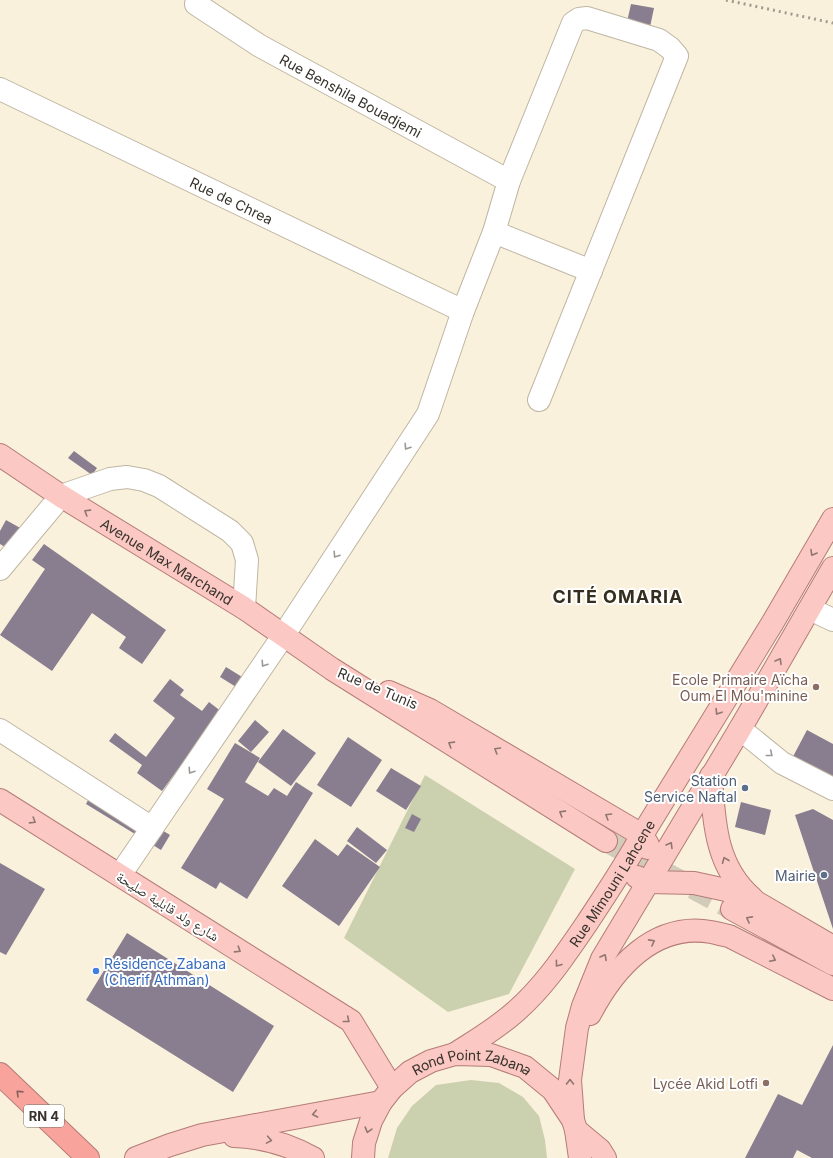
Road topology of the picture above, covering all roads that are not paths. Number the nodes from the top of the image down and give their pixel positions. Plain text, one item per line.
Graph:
1 (196, 4) dead end
2 (0, 89) edge
3 (509, 181) junction
4 (494, 232) junction
5 (591, 270) junction
6 (463, 311) junction
7 (539, 400) dead end
8 (0, 455) edge
9 (61, 496) junction
10 (833, 519) edge
11 (833, 568) edge
12 (0, 570) edge
13 (244, 608) junction
14 (810, 609) junction
15 (833, 620) edge
16 (283, 636) junction
17 (332, 669) junction
18 (740, 729) junction
19 (0, 730) edge
20 (711, 776) junction
21 (833, 788) edge
22 (0, 800) edge
23 (152, 828) junction
24 (642, 836) junction
25 (606, 841) tunnel mouth
26 (622, 870) junction
27 (120, 875) junction
28 (648, 882) junction
29 (756, 902) junction
30 (732, 909) tunnel mouth
31 (833, 947) edge
32 (833, 964) edge
33 (833, 989) edge
34 (573, 1052) junction
35 (455, 1054) junction
36 (0, 1074) edge
37 (386, 1095) junction
38 (575, 1125) junction
39 (202, 1135) junction
40 (88, 1158) edge
41 (136, 1158) edge
42 (313, 1158) edge
43 (363, 1158) edge
44 (580, 1158) edge
45 (605, 1158) edge

1 - 3 street, Rue Benshila Bouadjemi
2 - 6 street, Rue de Chrea
3 - 4 street
3 - 5 street
4 - 5 street
4 - 6 street
5 - 7 street
6 -> 16 street
8 - 9 main road, Avenue Max Marchand
9 - 12 street
13 -> 9 main road, Avenue Max Marchand
9 - 13 street
10 -> 24 main road, Rue Mimouni Lahcene
11 - 14 main road, Rue Mimouni Lahcene
13 - 16 main road, Avenue Max Marchand
14 - 15 street
18 -> 14 main road, Rue Mimouni Lahcene
16 - 17 main road, Avenue Max Marchand
16 -> 23 street
24 -> 17 main road, Rue de Tunis
25 -> 17 main road, Rue de Tunis
18 - 20 main road, Rue Mimouni Lahcene
18 -> 21 street
19 - 23 street
28 -> 20 main road, Rue Mimouni Lahcene
29 -> 20 main road
22 -> 27 main road, شارع ولد قابلية صليحة
23 - 27 street
24 - 26 main road, Rue Mimouni Lahcene
24 - 28 main road
26 - 28 main road
26 -> 35 main road, Rue Mimouni Lahcene
27 -> 37 main road, شارع ولد قابلية صليحة
28 - 29 main road
34 -> 28 main road, Rue Mimouni Lahcene
29 - 31 main road
32 -> 30 main road
34 -> 33 main road
38 -> 34 main road, Rue Mimouni Lahcene
35 - 37 main road, Rond Point Zabana
35 - 38 main road, Rond Point Zabana
40 -> 36 highway, RN 4
37 -> 39 main road
37 -> 43 main road, Rond Point Zabana
38 - 44 main road, Rond Point Zabana
38 - 45 main road
39 - 41 main road
39 -> 42 main road

